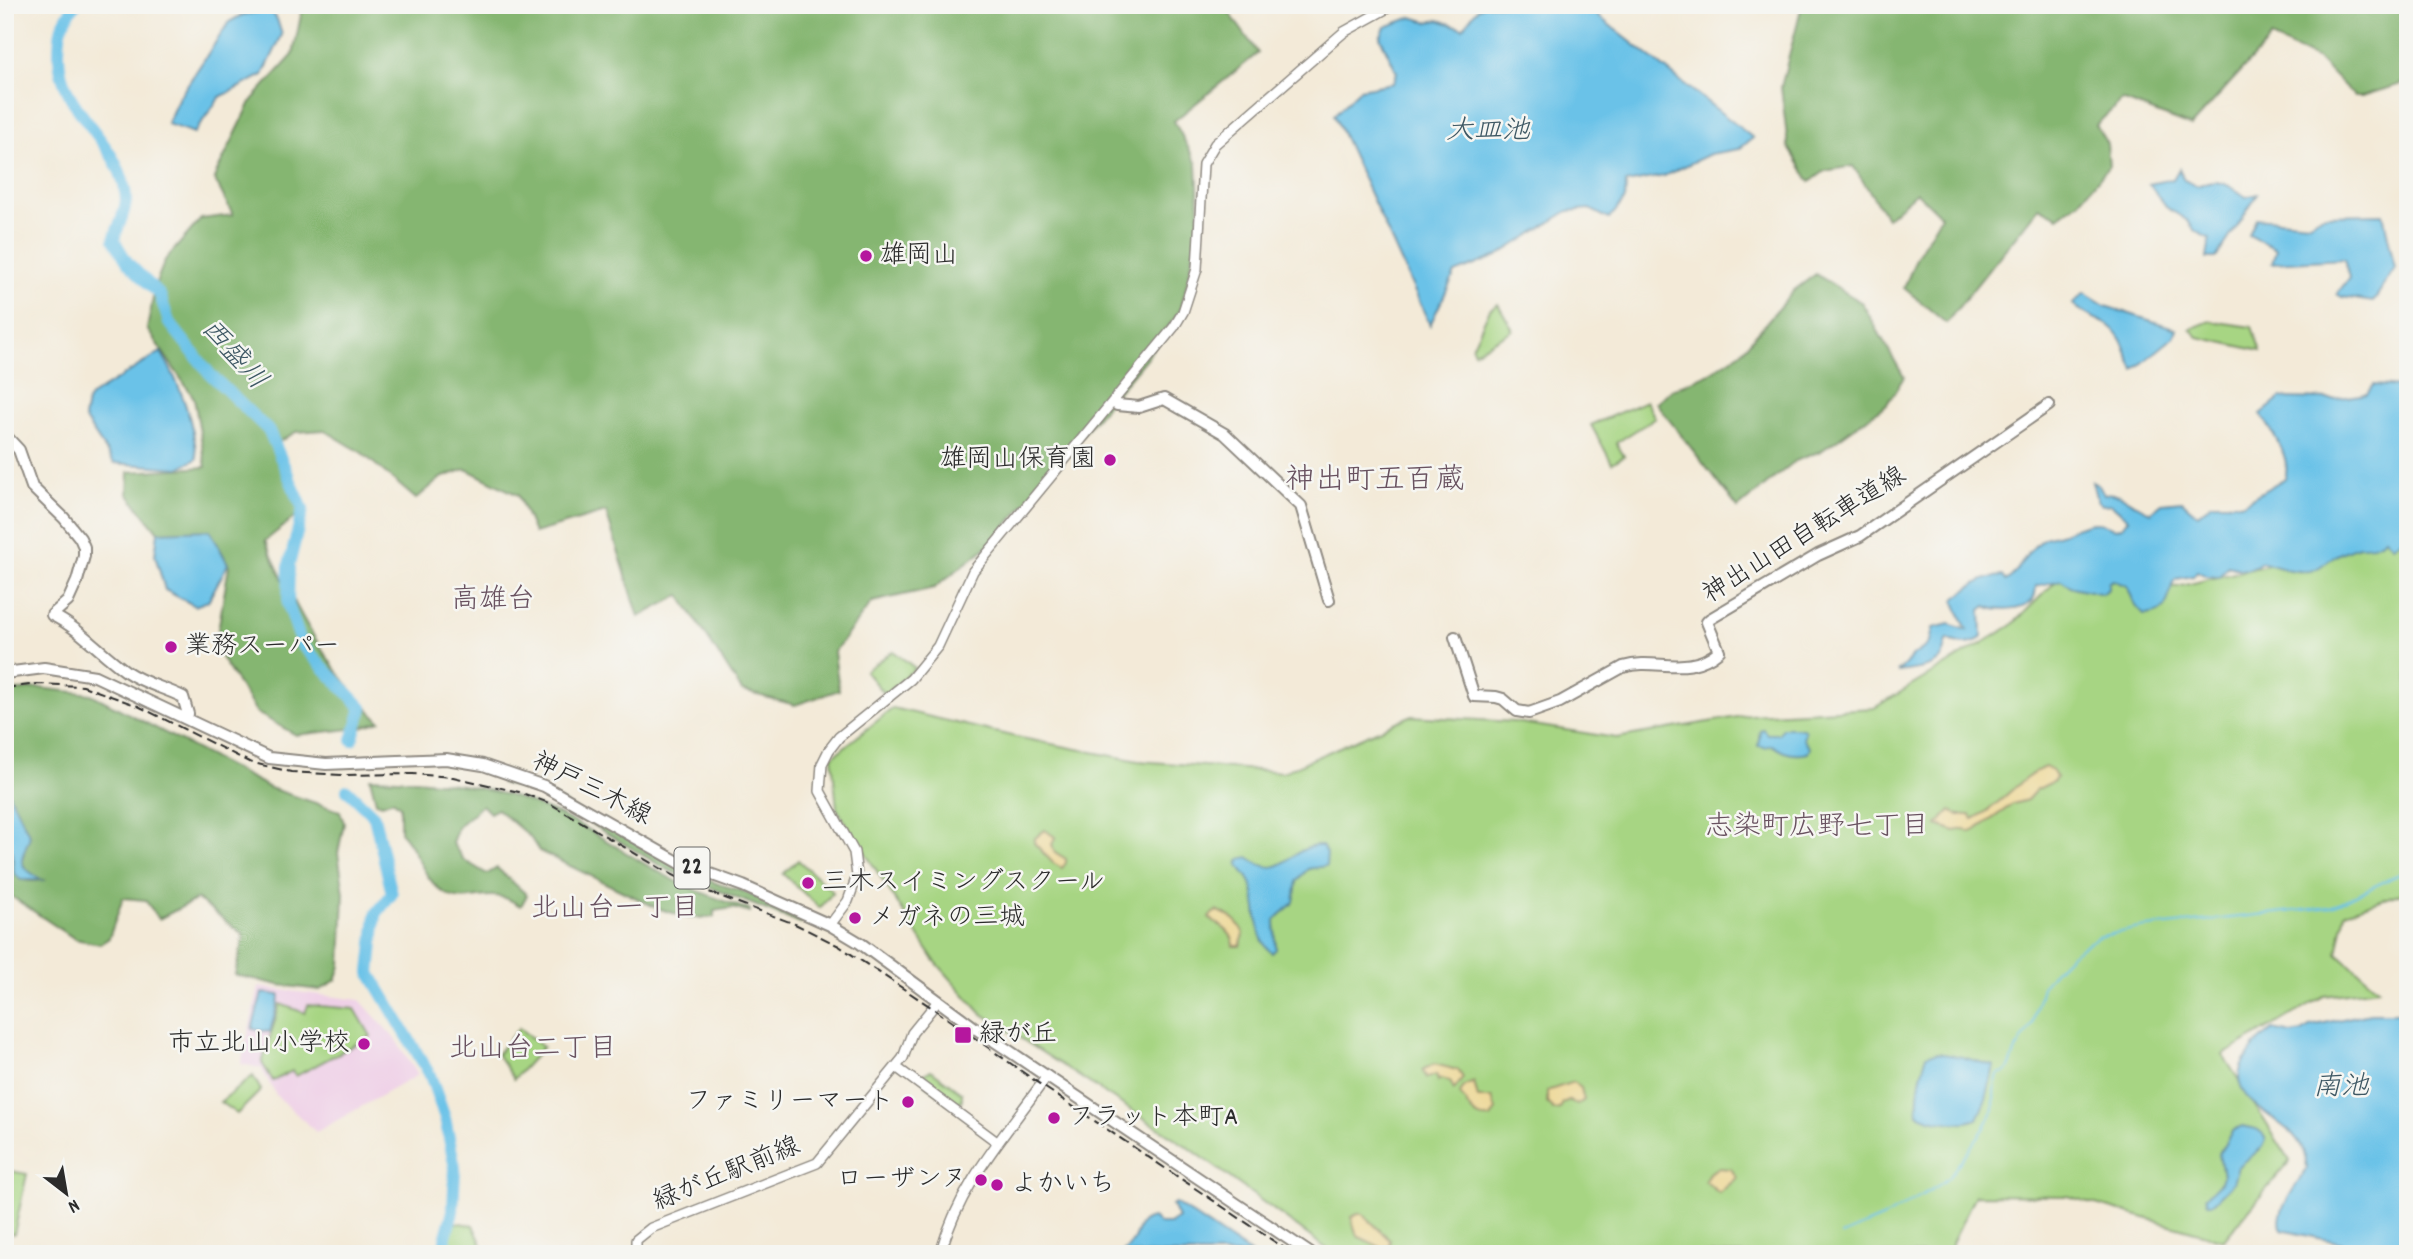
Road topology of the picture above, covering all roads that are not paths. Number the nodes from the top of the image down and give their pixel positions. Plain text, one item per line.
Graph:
1 (1393, 5) edge
2 (1117, 405) dead end
3 (2049, 405) dead end
4 (5, 435) edge
5 (1329, 600) dead end
6 (1455, 638) dead end
7 (5, 673) edge
8 (188, 716) junction
9 (830, 925) junction
10 (938, 1001) junction
11 (896, 1067) junction
12 (1047, 1076) junction
13 (997, 1142) junction
14 (636, 1254) edge
15 (940, 1254) edge
16 (1311, 1254) edge

1 - 9 street
2 - 5 main road
3 - 6 main road, 神出山田自転車道線
4 - 8 main road
7 - 8 main road, 神戸三木線 / 22
8 - 9 main road, 神戸三木線 / 22
9 - 10 main road, 神戸三木線 / 22
10 - 11 street, 緑が丘駅前線
10 - 12 main road, 神戸三木線 / 22
11 - 13 street
11 - 14 street, 緑が丘駅前線
12 - 13 street
12 - 16 main road, 神戸三木線 / 22
13 - 15 street

